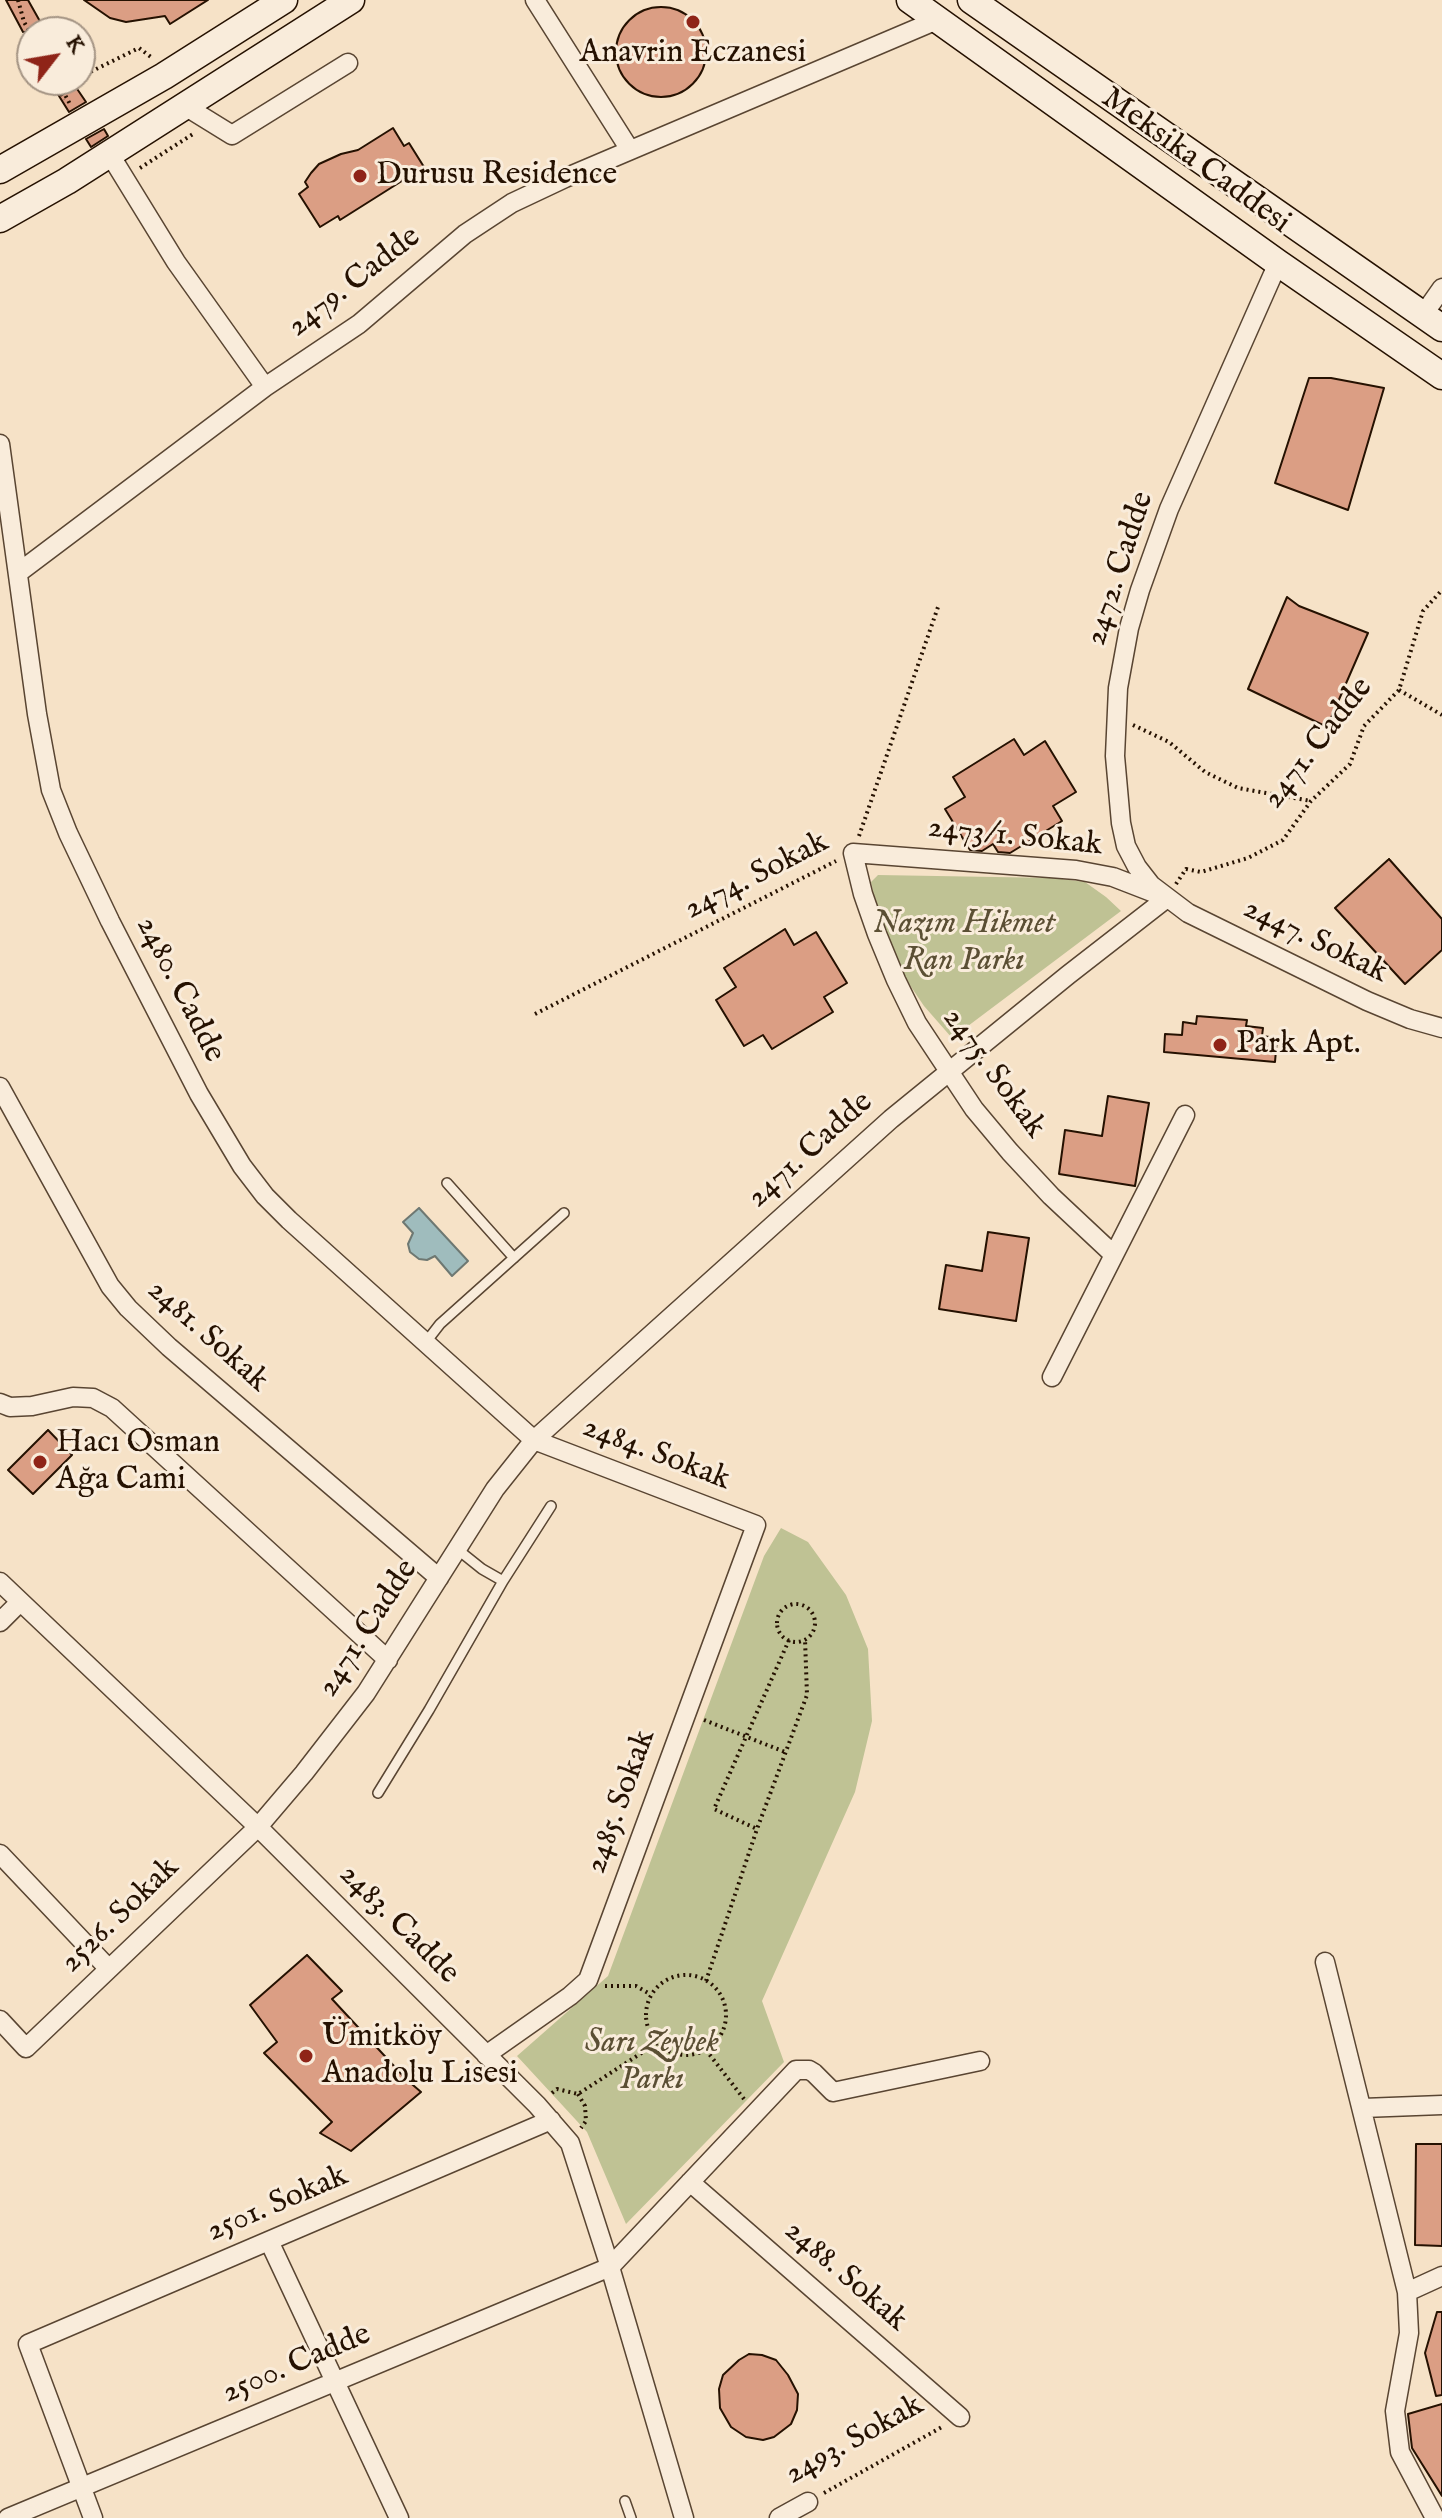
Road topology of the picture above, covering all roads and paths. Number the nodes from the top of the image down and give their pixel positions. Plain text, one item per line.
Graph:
1 (284, 0) edge
2 (351, 0) edge
3 (535, 0) edge
4 (910, 0) edge
5 (971, 0) edge
6 (937, 20) junction
7 (124, 55) dead end
8 (348, 63) dead end
9 (96, 69) edge
10 (185, 106) junction
11 (190, 136) dead end
12 (630, 150) junction
13 (109, 153) junction
14 (0, 170) edge
15 (135, 172) dead end
16 (0, 219) edge
17 (1278, 263) junction
18 (1442, 288) edge
19 (1432, 321) edge
20 (1442, 376) edge
21 (265, 387) junction
22 (0, 444) edge
23 (18, 573) junction
24 (1442, 590) edge
25 (938, 607) dead end
26 (1399, 690) junction
27 (1442, 715) edge
28 (1116, 717) junction
29 (1311, 801) junction
30 (853, 853) junction
31 (1167, 898) junction
32 (535, 1014) dead end
33 (1442, 1028) edge
34 (948, 1071) junction
35 (0, 1087) edge
36 (1185, 1115) dead end
37 (447, 1183) dead end
38 (564, 1213) dead end
39 (1114, 1255) junction
40 (514, 1258) junction
41 (426, 1342) junction
42 (1052, 1377) dead end
43 (0, 1403) edge
44 (534, 1440) junction
45 (551, 1506) dead end
46 (756, 1525) joint
47 (457, 1549) junction
48 (439, 1578) junction
49 (503, 1581) junction
50 (0, 1582) edge
51 (20, 1602) junction
52 (0, 1622) edge
53 (805, 1639) junction
54 (789, 1640) junction
55 (388, 1660) junction
56 (687, 1713) junction
57 (746, 1737) junction
58 (786, 1752) junction
59 (378, 1793) dead end
60 (258, 1827) junction
61 (757, 1829) junction
62 (0, 1854) edge
63 (1325, 1962) dead end
64 (109, 1969) junction
65 (588, 1980) junction
66 (706, 1981) junction
67 (651, 1994) junction
68 (0, 2020) edge
69 (657, 2043) junction
70 (706, 2050) junction
71 (486, 2055) junction
72 (980, 2061) dead end
73 (578, 2094) junction
74 (537, 2105) junction
75 (1442, 2105) edge
76 (1363, 2108) junction
77 (755, 2113) junction
78 (551, 2120) junction
79 (570, 2143) junction
80 (690, 2182) junction
81 (269, 2241) junction
82 (610, 2267) junction
83 (1442, 2276) edge
84 (1407, 2292) junction
85 (335, 2382) junction
86 (960, 2417) joint
87 (81, 2487) junction
88 (625, 2501) dead end
89 (808, 2502) joint
90 (8, 2518) edge
91 (93, 2518) edge
92 (399, 2518) edge
93 (631, 2518) edge
94 (684, 2518) edge
95 (779, 2518) edge
96 (1435, 2518) edge

1 - 14 main road
2 - 10 main road
3 - 12 street
4 - 6 main road, Meksika Caddesi
5 - 19 main road, Meksika Caddesi
6 - 12 street, 2479. Cadde
6 - 17 main road, Meksika Caddesi
7 - 9 path
8 - 10 street
10 - 13 main road
11 - 15 path
12 - 21 street, 2479. Cadde
13 - 16 main road
13 - 21 street
17 - 20 main road, Meksika Caddesi
17 - 28 street, 2472. Cadde
18 - 19 street
21 - 23 street, 2479. Cadde
22 - 23 street, 2480. Cadde
23 - 41 street, 2480. Cadde
24 - 26 path, 2471. Cadde
25 - 30 path, 2474. Sokak
26 - 27 path
26 - 29 path, 2471. Cadde
28 - 29 path
28 - 31 street, 2472. Cadde
29 - 31 path, 2471. Cadde
30 - 31 street, 2473/1. Sokak
30 - 32 path, 2474. Sokak
30 - 34 street, 2475. Sokak
31 - 33 street, 2447. Sokak
31 - 34 street, 2471. Cadde
34 - 39 street, 2475. Sokak
34 - 44 street, 2471. Cadde
35 - 48 street, 2481. Sokak
36 - 39 street
37 - 40 lane
38 - 40 lane
39 - 42 street
40 - 41 lane
41 - 44 street, 2480. Cadde
43 - 55 street
44 - 46 street, 2484. Sokak
44 - 47 street, 2471. Cadde
45 - 49 lane
46 - 56 street, 2485. Sokak
47 - 48 street, 2471. Cadde
47 - 49 lane
48 - 55 street, 2471. Cadde
49 - 59 lane
50 - 51 street, 2483. Cadde
51 - 52 street
51 - 60 street, 2483. Cadde
53 - 54 path
53 - 54 path
53 - 58 path
54 - 57 path
55 - 60 street, 2471. Cadde
56 - 57 path
56 - 65 street, 2485. Sokak
57 - 58 path
57 - 61 path
58 - 61 path
60 - 64 street, 2526. Sokak
60 - 71 street, 2483. Cadde
61 - 66 path
62 - 64 street
63 - 76 street
64 - 68 street, 2526. Sokak
65 - 67 path
65 - 71 street
66 - 67 path
66 - 70 path
67 - 69 path
69 - 70 path
69 - 73 path
70 - 77 path
71 - 74 street, 2483. Cadde
72 - 77 street
73 - 74 path
73 - 79 path
74 - 78 street, 2483. Cadde
75 - 76 street
76 - 84 street
77 - 80 street
78 - 79 street, 2483. Cadde
78 - 81 street, 2501. Sokak
79 - 82 street, 2483. Cadde
80 - 82 street
80 - 86 street, 2488. Sokak
81 - 85 street
81 - 87 street, 2501. Sokak
82 - 85 street, 2500. Cadde
82 - 94 street, 2483. Cadde
83 - 84 street
84 - 96 street
85 - 87 street, 2500. Cadde
85 - 92 street
86 - 89 path, 2493. Sokak
87 - 90 street, 2500. Cadde
87 - 91 street
88 - 93 lane
89 - 95 street, 2493. Sokak

